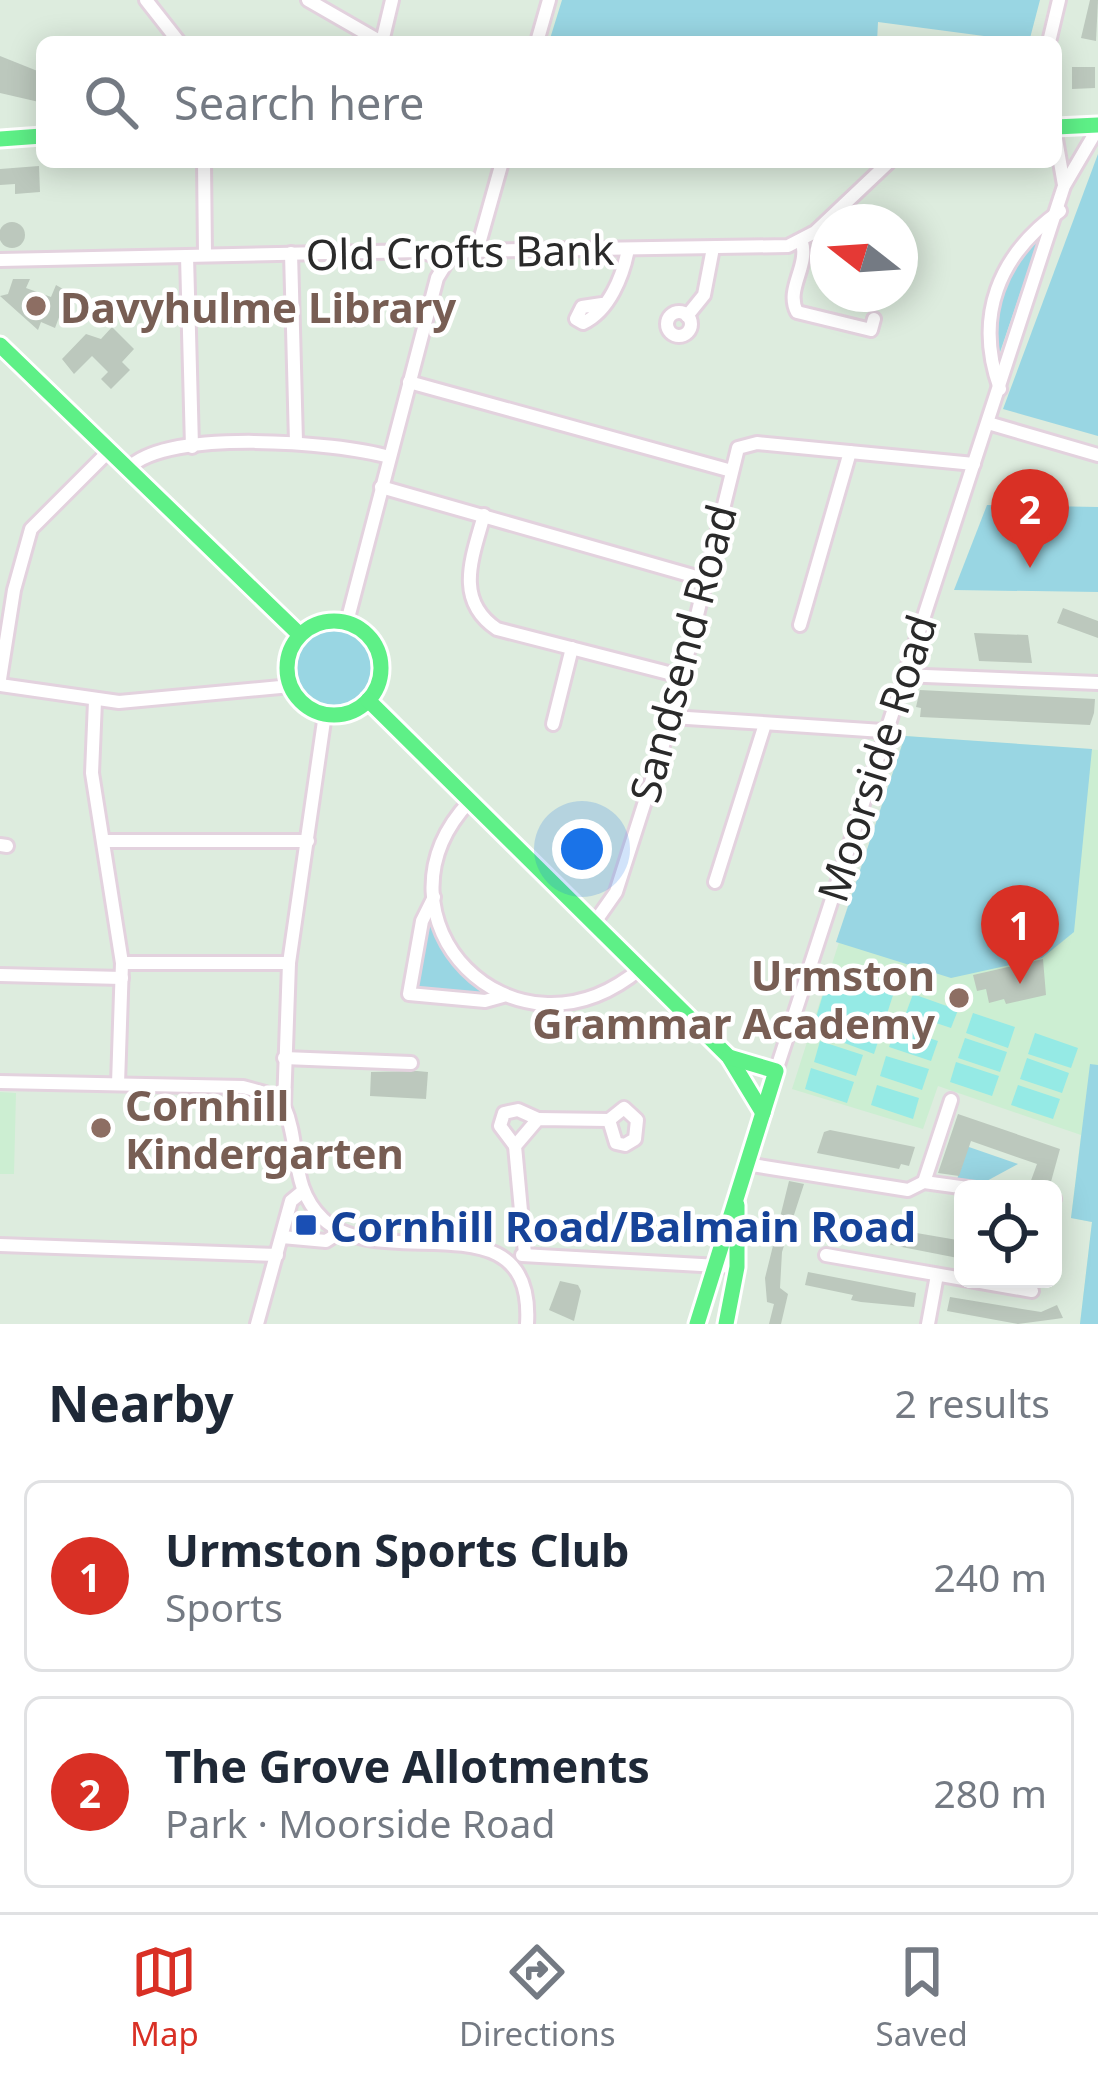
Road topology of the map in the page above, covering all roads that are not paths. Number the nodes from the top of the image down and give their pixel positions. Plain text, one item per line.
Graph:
1 (146, 0) edge
2 (308, 0) edge
3 (392, 0) edge
4 (549, 0) edge
5 (1059, 0) edge
6 (174, 36) edge
7 (371, 36) edge
8 (383, 36) edge
9 (539, 36) edge
10 (1050, 36) edge
11 (1098, 126) edge
12 (1062, 127) edge
13 (3, 136) edge
14 (36, 136) edge
15 (204, 168) edge
16 (500, 168) edge
17 (882, 168) edge
18 (1061, 168) edge
19 (1064, 186) junction
20 (1060, 211) junction
21 (802, 242) junction
22 (713, 248) junction
23 (628, 249) junction
24 (477, 251) junction
25 (291, 253) junction
26 (205, 255) junction
27 (187, 256) junction
28 (0, 260) edge
29 (448, 260) junction
30 (602, 304) dead end
31 (687, 316) dead end
32 (874, 319) dead end
33 (0, 345) edge
34 (409, 382) junction
35 (1000, 390) junction
36 (988, 423) junction
37 (296, 442) junction
38 (193, 447) junction
39 (110, 450) junction
40 (850, 452) junction
41 (1098, 454) edge
42 (389, 457) junction
43 (974, 464) junction
44 (129, 468) junction
45 (728, 470) junction
46 (381, 487) junction
47 (484, 515) junction
48 (706, 580) junction
49 (347, 622) junction
50 (800, 625) dead end
51 (301, 635) junction
52 (572, 648) junction
53 (902, 675) junction
54 (684, 676) junction
55 (0, 682) edge
56 (1098, 683) edge
57 (291, 686) junction
58 (368, 700) junction
59 (95, 701) junction
60 (326, 714) junction
61 (672, 717) junction
62 (553, 724) dead end
63 (765, 724) junction
64 (883, 731) junction
65 (469, 802) junction
66 (103, 841) junction
67 (308, 841) junction
68 (715, 882) dead end
69 (434, 897) junction
70 (595, 922) junction
71 (122, 963) junction
72 (289, 963) junction
73 (640, 969) junction
74 (0, 975) edge
75 (122, 978) junction
76 (503, 996) junction
77 (729, 1057) junction
78 (284, 1058) junction
79 (411, 1063) dead end
80 (776, 1071) junction
81 (0, 1082) edge
82 (118, 1084) junction
83 (951, 1100) dead end
84 (284, 1106) junction
85 (763, 1114) junction
86 (538, 1119) junction
87 (609, 1120) dead end
88 (515, 1147) junction
89 (746, 1164) junction
90 (924, 1182) junction
91 (954, 1186) edge
92 (302, 1192) junction
93 (737, 1196) junction
94 (340, 1232) junction
95 (282, 1237) junction
96 (0, 1245) edge
97 (274, 1254) junction
98 (531, 1254) junction
99 (826, 1255) dead end
100 (510, 1263) junction
101 (713, 1265) junction
102 (737, 1267) junction
103 (938, 1275) junction
104 (1032, 1291) dead end
105 (257, 1324) edge
106 (527, 1324) edge
107 (697, 1324) edge
108 (726, 1324) edge
109 (928, 1324) edge

1 - 6 street
2 - 7 street
3 - 8 street
4 - 9 street
5 - 10 street
11 - 12 main road
11 - 19 street, Moorside Road
13 - 14 main road
15 - 26 street
16 - 24 street
17 - 21 street
18 - 19 street, Moorside Road
19 - 20 street, Moorside Road
20 - 35 street, Moorside Road
20 - 35 street
21 - 22 street, Old Crofts Bank
21 - 32 street
22 - 23 street, Old Crofts Bank
22 - 31 street
23 - 24 street, Old Crofts Bank
23 - 30 street
24 - 29 street, Old Crofts Bank
25 - 26 street, Old Crofts Bank
25 - 29 street, Old Crofts Bank
25 - 37 street
26 - 27 street, Old Crofts Bank
27 - 28 street, Old Crofts Bank
27 - 38 street
29 - 34 street
33 - 39 main road
34 - 42 street
34 - 45 street
35 - 36 street, Moorside Road
36 - 41 street
36 - 43 street, Moorside Road
37 - 38 street
37 - 42 street
38 - 44 street
39 - 44 main road
39 - 55 street
40 - 43 street
40 - 45 street, Sandsend Road
40 - 50 street
42 - 46 street
43 - 53 street, Moorside Road
44 - 51 main road
45 - 48 street, Sandsend Road
46 - 47 street
46 - 49 street
47 - 48 street
47 - 52 street
48 - 54 street, Sandsend Road
49 - 51 main road
49 - 58 main road
51 - 57 main road
52 - 54 street
52 - 62 street
53 - 56 street
53 - 64 street, Moorside Road
54 - 61 street, Sandsend Road
55 - 59 street
57 - 59 street
57 - 60 main road
58 - 60 main road
58 - 65 main road
59 - 66 street
60 - 67 street
61 - 63 street
61 - 70 street, Sandsend Road
63 - 64 street
63 - 68 street
64 - 80 street, Moorside Road
65 - 69 street
65 - 70 main road
66 - 67 street
66 - 71 street
67 - 72 street
69 - 76 street
69 - 76 street
70 - 73 main road
71 - 72 street
71 - 75 street
72 - 78 street
73 - 76 street
73 - 77 main road
74 - 75 street
75 - 82 street
77 - 80 main road
77 - 85 main road
78 - 79 street
78 - 84 street
80 - 85 main road, Moorside Road
81 - 82 street
82 - 84 street
83 - 90 street
84 - 92 street
85 - 89 main road, Moorside Road
86 - 87 street
86 - 88 street
86 - 88 street
88 - 98 street
89 - 90 street
89 - 93 main road, Moorside Road
90 - 91 street
92 - 94 street
92 - 95 street
93 - 101 main road, Moorside Road
93 - 102 main road, Moorside Road
94 - 95 street
94 - 100 street
95 - 97 street
96 - 97 street
97 - 105 street
98 - 100 street
98 - 101 street
99 - 103 street
100 - 106 street
101 - 102 street
101 - 107 main road, Moorside Road
102 - 108 main road, Moorside Road
103 - 104 street
103 - 109 street

